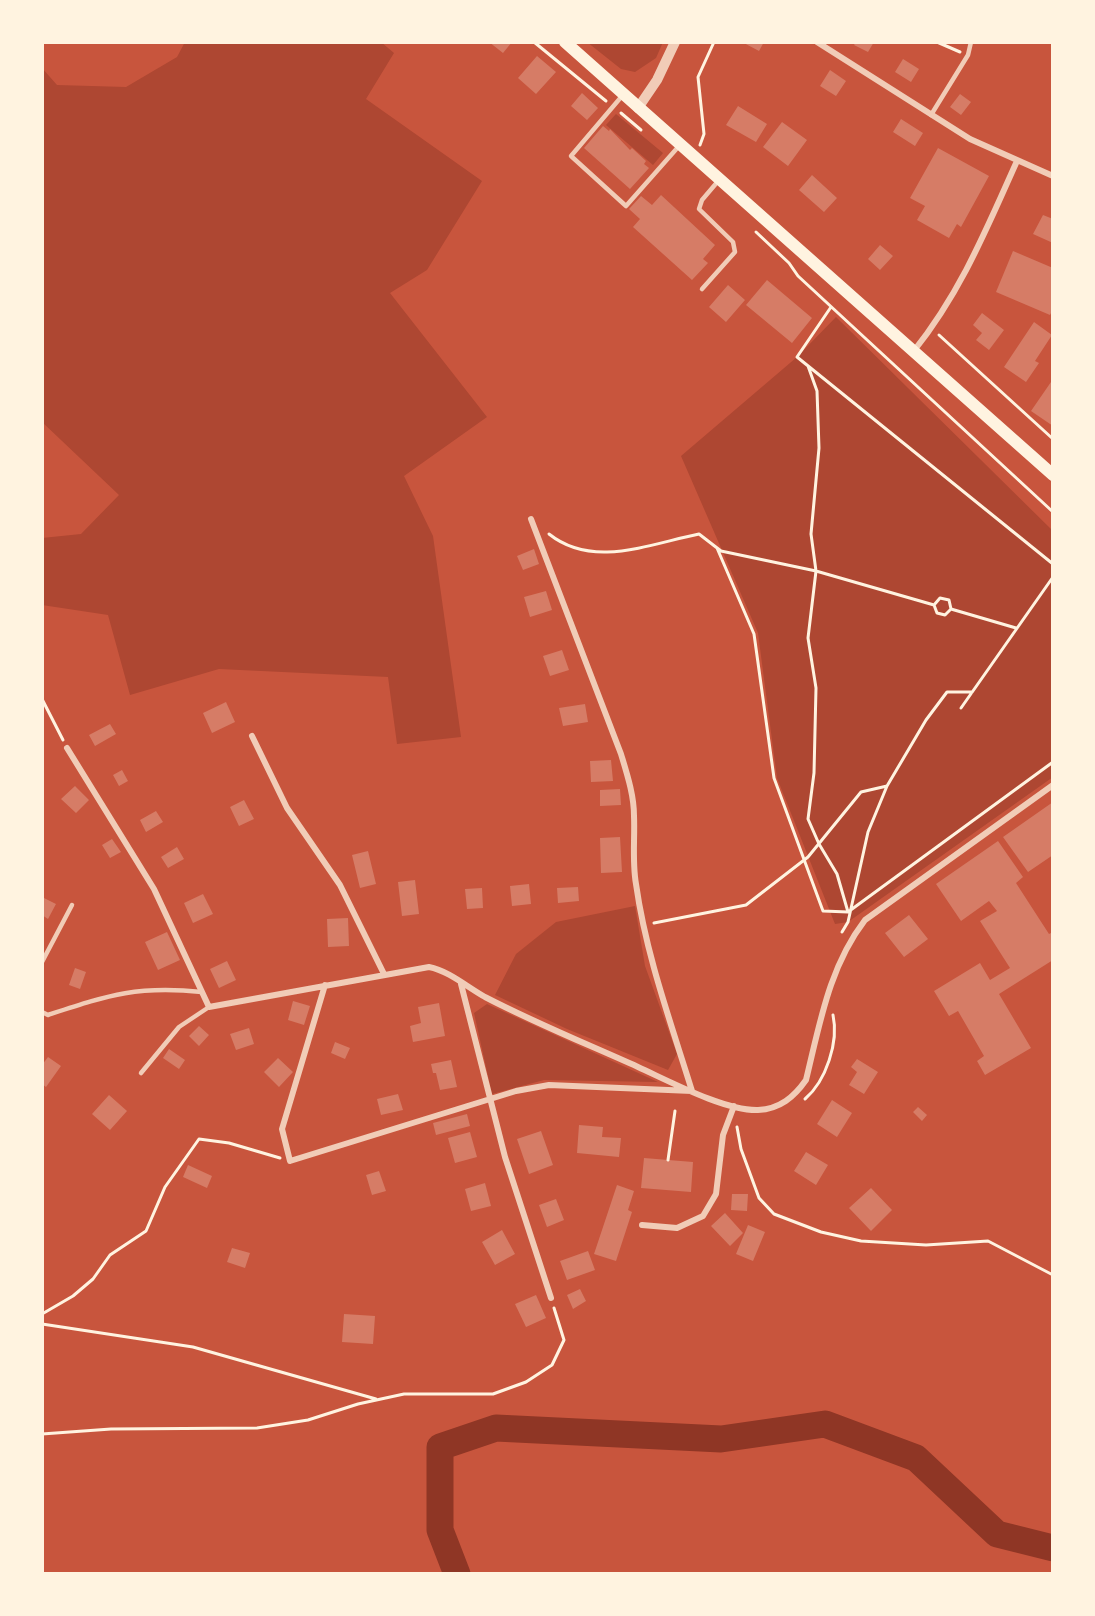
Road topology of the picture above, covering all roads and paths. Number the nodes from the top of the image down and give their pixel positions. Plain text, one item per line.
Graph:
1 (534, 42) edge
2 (565, 42) edge
3 (675, 42) edge
4 (714, 42) edge
5 (817, 42) edge
6 (937, 42) edge
7 (971, 42) edge
8 (968, 56) junction
9 (623, 95) junction
10 (613, 107) junction
11 (638, 108) junction
12 (931, 115) junction
13 (647, 134) dead end
14 (681, 144) junction
15 (693, 153) junction
16 (1017, 161) junction
17 (1053, 176) edge
18 (721, 178) junction
19 (754, 230) dead end
20 (702, 290) dead end
21 (831, 307) junction
22 (939, 335) dead end
23 (913, 352) junction
24 (808, 366) junction
25 (1053, 439) edge
26 (1053, 475) edge
27 (1053, 512) edge
28 (531, 519) joint
29 (717, 548) junction
30 (1053, 564) edge
31 (816, 571) junction
32 (1053, 577) edge
33 (934, 605) junction
34 (951, 609) junction
35 (1017, 628) junction
36 (972, 692) junction
37 (42, 699) edge
38 (961, 708) dead end
39 (252, 736) dead end
40 (67, 748) joint
41 (1053, 762) edge
42 (1053, 785) edge
43 (887, 786) junction
44 (819, 844) junction
45 (803, 862) junction
46 (72, 905) dead end
47 (848, 912) junction
48 (643, 926) junction
49 (42, 962) edge
50 (384, 974) junction
51 (460, 984) junction
52 (325, 985) junction
53 (202, 992) junction
54 (209, 1007) junction
55 (42, 1012) edge
56 (141, 1073) dead end
57 (692, 1091) junction
58 (489, 1101) junction
59 (736, 1107) junction
60 (675, 1111) dead end
61 (668, 1160) dead end
62 (290, 1161) junction
63 (642, 1224) dead end
64 (1053, 1275) edge
65 (551, 1298) joint
66 (42, 1314) edge
67 (42, 1324) edge
68 (378, 1400) junction
69 (42, 1434) edge

1 - 10 path
2 - 9 main road
3 - 11 street
4 - 15 path
5 - 12 street
6 - 8 path
7 - 8 lane
8 - 12 lane
9 - 10 lane
9 - 11 main road
10 - 13 path
10 - 14 lane
11 - 14 main road
12 - 16 street
14 - 15 main road
15 - 18 main road
16 - 17 street
16 - 23 street
18 - 20 lane
18 - 23 main road
19 - 21 path
21 - 24 path
21 - 27 path
22 - 25 path
23 - 26 main road
24 - 30 path
24 - 31 path
28 - 29 path
28 - 48 street
29 - 31 path
29 - 45 path
31 - 33 path
31 - 44 path
32 - 35 path
33 - 34 path
33 - 34 path
34 - 35 path
35 - 36 path
36 - 38 path
36 - 43 path
37 - 40 path
39 - 50 street
40 - 53 street
41 - 47 path
42 - 59 street
43 - 44 path
43 - 47 path
44 - 45 path
44 - 47 path
45 - 47 path
45 - 48 path
46 - 49 lane
48 - 57 street
50 - 51 street
50 - 52 street
51 - 57 street
51 - 58 street
52 - 54 street
52 - 62 street
53 - 54 street
53 - 55 lane
54 - 56 lane
57 - 58 street
57 - 59 street
58 - 62 street
58 - 65 street
59 - 63 street
59 - 64 path
60 - 61 path
62 - 66 path
65 - 68 path
67 - 68 path
68 - 69 path

